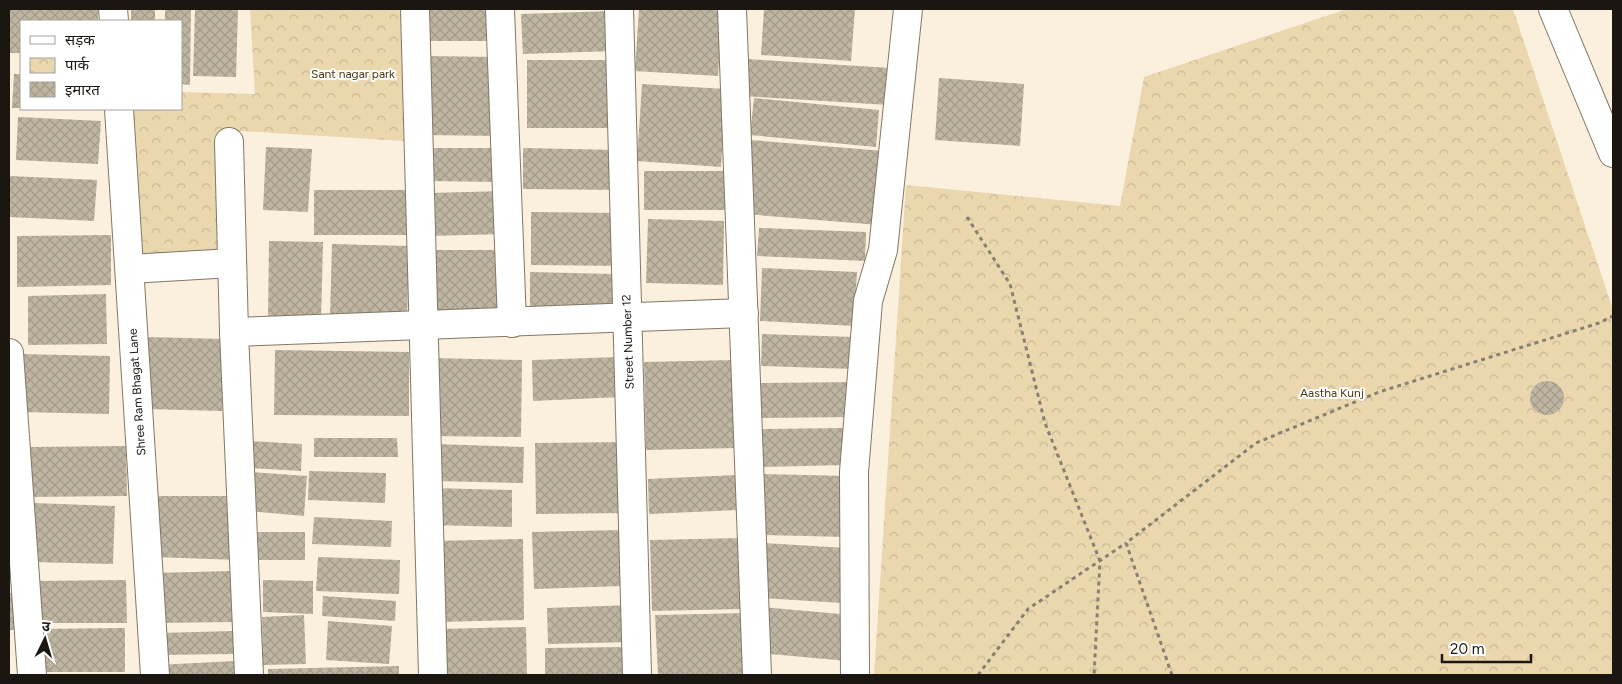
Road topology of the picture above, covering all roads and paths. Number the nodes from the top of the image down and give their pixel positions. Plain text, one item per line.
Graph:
1 (415, 9) edge
2 (500, 9) edge
3 (619, 9) edge
4 (732, 9) edge
5 (908, 9) edge
6 (1553, 9) edge
7 (119, 110) edge
8 (229, 142) dead end
9 (1613, 153) edge
10 (967, 217) dead end
11 (232, 263) junction
12 (130, 269) junction
13 (744, 313) junction
14 (1613, 316) edge
15 (627, 319) junction
16 (512, 323) junction
17 (424, 326) junction
18 (234, 332) junction
19 (9, 353) edge
20 (1126, 543) junction
21 (1100, 561) junction
22 (32, 675) edge
23 (155, 675) edge
24 (249, 675) edge
25 (433, 675) edge
26 (637, 675) edge
27 (757, 675) edge
28 (855, 675) edge
29 (978, 675) edge
30 (1094, 675) edge
31 (1172, 675) edge

1 - 17 street
2 - 16 street
3 - 15 street, Street Number 12
4 - 13 street
5 - 28 street
6 - 9 street
7 - 12 street, Shree Ram Bhagat Lane
8 - 11 street
10 - 21 path
11 - 12 street
11 - 18 street
12 - 23 street, Shree Ram Bhagat Lane
13 - 15 street
13 - 27 street
14 - 20 path
15 - 16 street
15 - 26 street, Street Number 12
16 - 17 street
17 - 18 street
17 - 25 street
18 - 24 street
19 - 22 street
20 - 21 path
20 - 31 path
21 - 29 path
21 - 30 path

